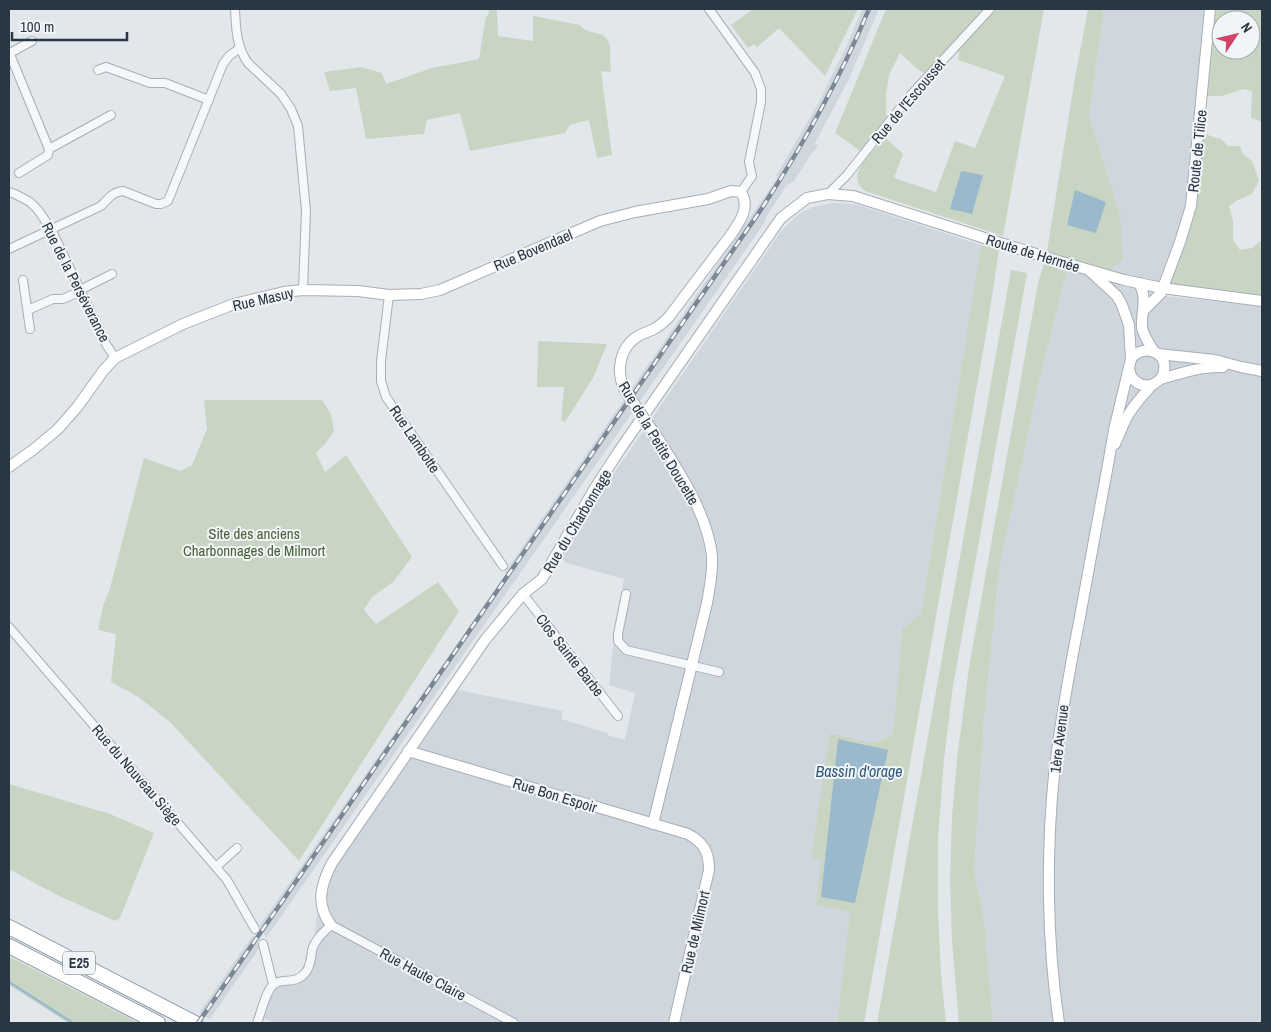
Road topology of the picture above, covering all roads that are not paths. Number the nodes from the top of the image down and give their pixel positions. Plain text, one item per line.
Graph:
1 (235, 9) edge
2 (708, 9) edge
3 (990, 9) edge
4 (1210, 9) edge
5 (32, 41) dead end
6 (240, 48) junction
7 (9, 53) edge
8 (12, 70) edge
9 (98, 70) dead end
10 (209, 100) junction
11 (111, 116) dead end
12 (50, 149) junction
13 (19, 173) dead end
14 (9, 192) edge
15 (741, 192) junction
16 (828, 194) junction
17 (807, 198) joint
18 (51, 229) junction
19 (9, 249) edge
20 (1087, 269) junction
21 (112, 274) dead end
22 (23, 280) dead end
23 (1124, 280) junction
24 (1139, 283) junction
25 (1162, 288) junction
26 (81, 290) junction
27 (303, 290) junction
28 (389, 295) junction
29 (1117, 296) junction
30 (1262, 301) edge
31 (28, 310) junction
32 (1144, 310) junction
33 (30, 330) dead end
34 (1156, 353) junction
35 (115, 358) junction
36 (1131, 359) junction
37 (1241, 367) junction
38 (1129, 370) junction
39 (1262, 371) edge
40 (1157, 382) junction
41 (1109, 459) junction
42 (9, 467) edge
43 (503, 566) dead end
44 (523, 594) junction
45 (626, 594) dead end
46 (9, 627) edge
47 (691, 665) junction
48 (720, 672) dead end
49 (618, 716) dead end
50 (408, 751) junction
51 (653, 824) junction
52 (701, 842) joint
53 (237, 848) dead end
54 (216, 867) junction
55 (331, 925) junction
56 (9, 927) edge
57 (255, 930) dead end
58 (263, 944) dead end
59 (9, 946) edge
60 (273, 984) junction
61 (158, 1023) edge
62 (196, 1023) edge
63 (257, 1023) edge
64 (514, 1023) edge
65 (674, 1023) edge
66 (1059, 1023) edge

1 - 6 street, Rue Masuy
2 - 15 street
3 - 16 street, Rue de l'Escousset
4 - 25 street, Route de Tilice
5 - 7 street
6 - 10 street
6 - 27 street, Rue Masuy
7 - 8 street
8 - 12 street
9 - 10 street
10 - 18 street
11 - 12 street
12 - 13 street
14 - 18 street, Rue de la Perséverance
15 - 28 street, Rue Bovendael
15 - 47 street, Rue de la Petite Doucette, bridge
16 - 17 street, Route de Hermée
16 - 20 street, Route de Hermée
17 - 44 street, Rue du Charbonnage
18 - 19 street
18 - 26 street, Rue de la Perséverance
20 - 23 street, Route de Hermée
20 - 29 street, 1ère Avenue
21 - 26 street
22 - 31 street
23 - 24 street, Route de Hermée
23 - 29 street
24 - 25 street, Route de Hermée
24 - 32 street
25 - 30 street, Route de Hermée
25 - 32 street
26 - 31 street
26 - 35 street, Rue de la Perséverance
27 - 28 street, Rue Bovendael
27 - 35 street, Rue Masuy
28 - 43 street, Rue Lambotte
29 - 36 street, 1ère Avenue
31 - 33 street
32 - 34 street
34 - 36 street
34 - 37 street
34 - 40 street
35 - 42 street, Rue Masuy
36 - 38 street, 1ère Avenue
37 - 39 street
37 - 40 street
38 - 40 street
38 - 41 street, 1ère Avenue
40 - 41 street, 1ère Avenue
41 - 66 street, 1ère Avenue
44 - 49 street, Clos Sainte Barbe
44 - 50 street, Rue du Charbonnage
45 - 47 street
46 - 54 street, Rue du Nouveau Siège
47 - 48 street
47 - 51 street, Rue de la Petite Doucette
50 - 51 street, Rue Bon Espoir
50 - 55 street, Rue du Charbonnage
51 - 52 street, Rue Bon Espoir
52 - 65 street, Rue de Milmort
53 - 54 street
54 - 57 street, Rue du Nouveau Siège
55 - 60 street
55 - 64 street, Rue Haute Claire
56 - 62 highway, E25
58 - 60 street
59 - 61 highway, E25
60 - 63 street

